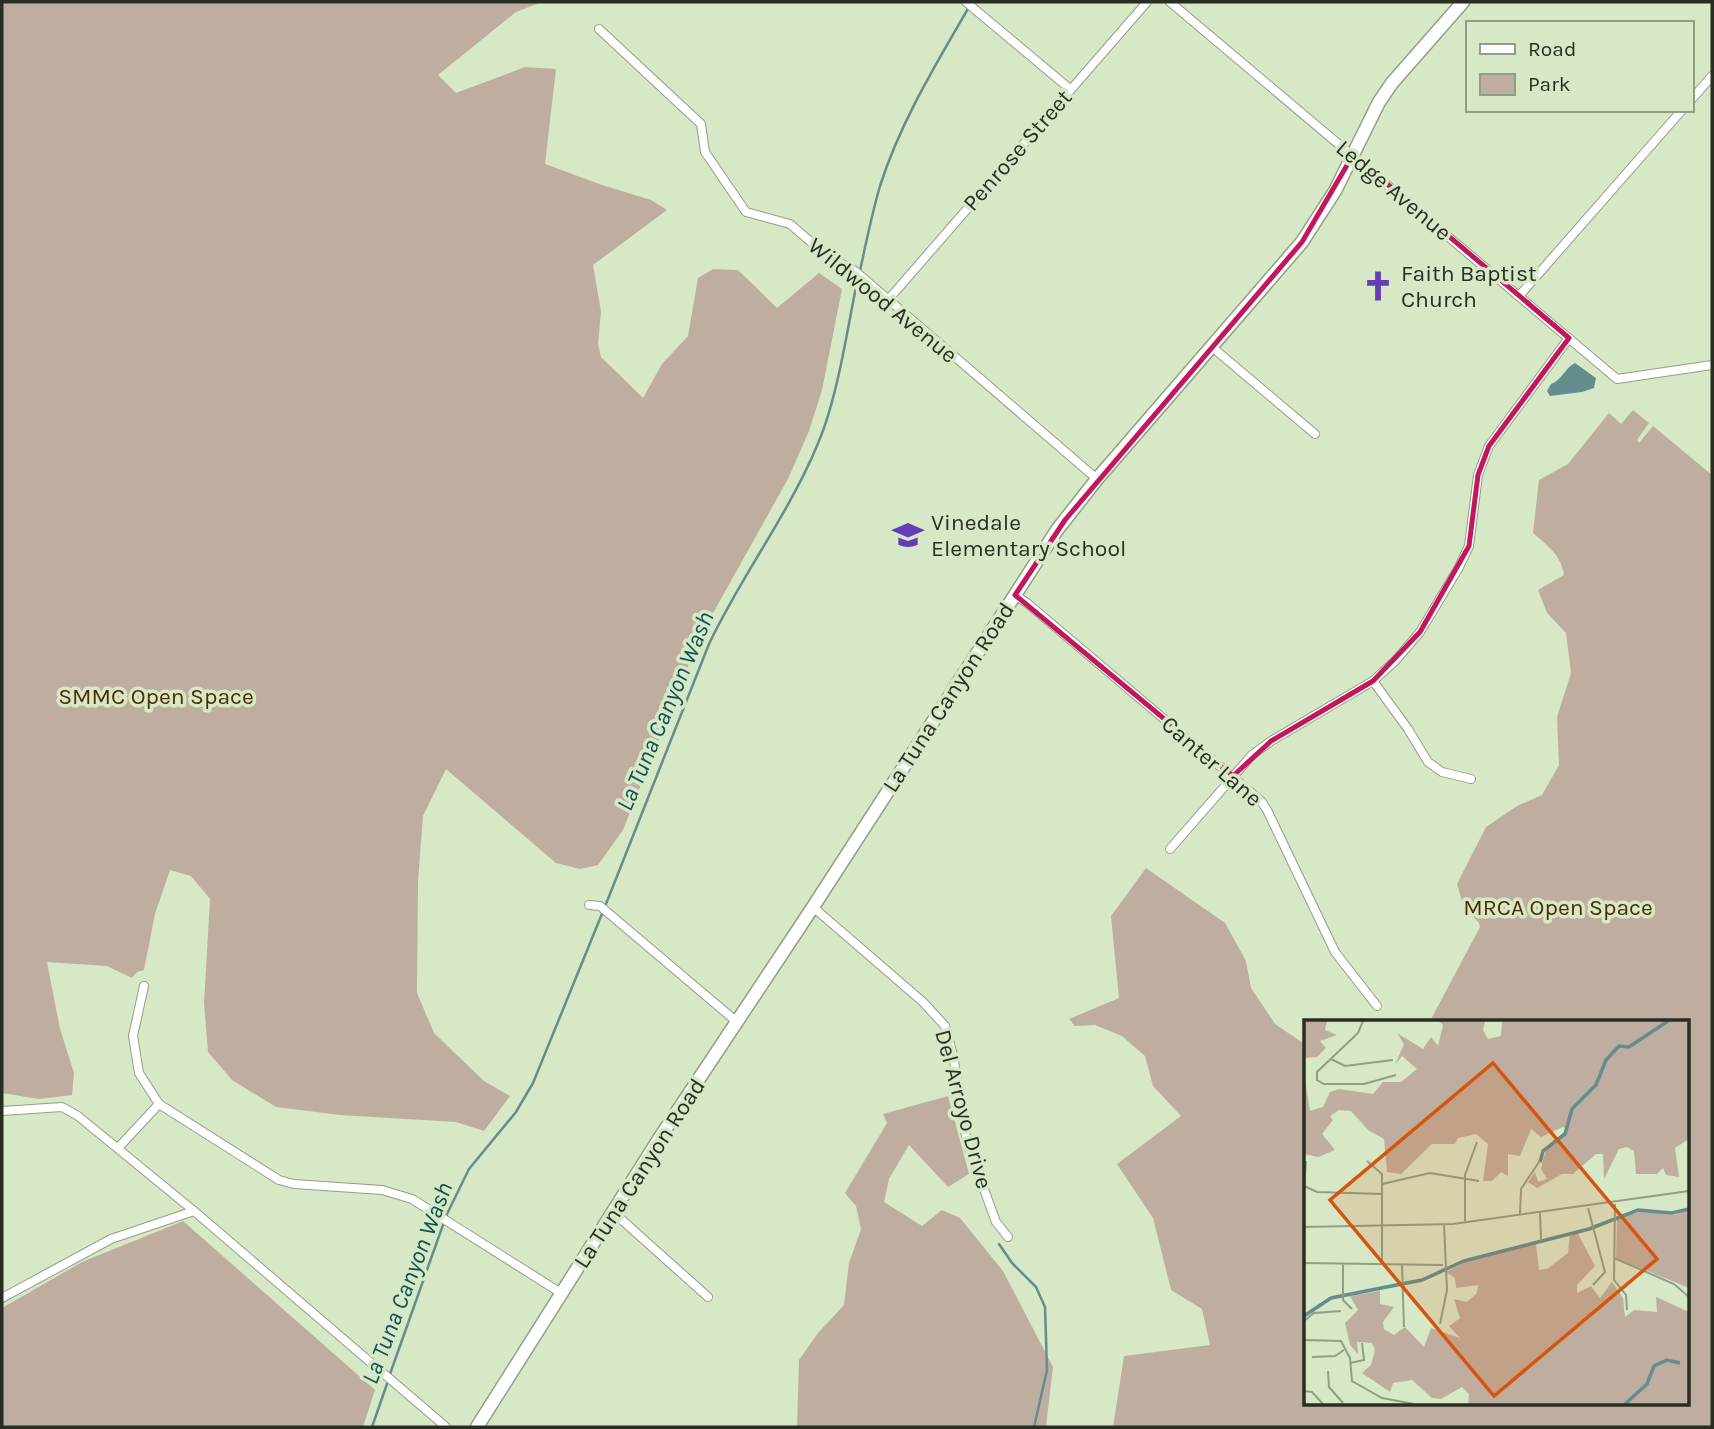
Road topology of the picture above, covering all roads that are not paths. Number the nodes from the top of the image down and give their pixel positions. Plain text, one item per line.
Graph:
1 (1147, 2) edge
2 (1170, 2) edge
3 (1463, 2) edge
4 (969, 4) edge
5 (599, 29) dead end
6 (1712, 76) edge
7 (1070, 89) junction
8 (1693, 98) edge
9 (1680, 112) edge
10 (1353, 155) junction
11 (1519, 296) junction
12 (888, 300) junction
13 (1569, 338) junction
14 (1212, 347) junction
15 (1712, 365) edge
16 (1315, 435) dead end
17 (1097, 479) junction
18 (1015, 595) junction
19 (1373, 681) junction
20 (1233, 776) junction
21 (1471, 779) dead end
22 (1170, 849) dead end
23 (589, 905) dead end
24 (813, 907) junction
25 (144, 986) dead end
26 (1377, 1006) dead end
27 (737, 1022) junction
28 (159, 1104) junction
29 (2, 1111) edge
30 (118, 1148) junction
31 (194, 1211) junction
32 (613, 1212) junction
33 (1008, 1237) dead end
34 (561, 1293) junction
35 (708, 1297) dead end
36 (2, 1298) edge
37 (446, 1427) edge
38 (477, 1427) edge

1 - 7 street, Penrose Street
2 - 10 street, Ledge Avenue
3 - 10 main road, La Tuna Canyon Road
4 - 7 street
5 - 12 street, Wildwood Avenue
6 - 8 street
7 - 12 street, Penrose Street
9 - 11 street
10 - 11 street, Ledge Avenue
10 - 14 main road, La Tuna Canyon Road
11 - 13 street, Ledge Avenue
12 - 17 street, Wildwood Avenue
13 - 15 street, Ledge Avenue
13 - 19 street
14 - 16 street
14 - 17 main road, La Tuna Canyon Road
17 - 18 main road, La Tuna Canyon Road
18 - 20 street, Canter Lane
18 - 24 main road, La Tuna Canyon Road
19 - 20 street
19 - 21 street
20 - 22 street
20 - 26 street, Canter Lane
23 - 27 street
24 - 27 main road, La Tuna Canyon Road
24 - 33 street, Del Arroyo Drive
25 - 28 street
27 - 32 main road, La Tuna Canyon Road
28 - 30 street
28 - 34 street
29 - 30 street
30 - 31 street
31 - 36 street
31 - 37 street
32 - 34 main road, La Tuna Canyon Road
32 - 35 street
34 - 38 main road, La Tuna Canyon Road

